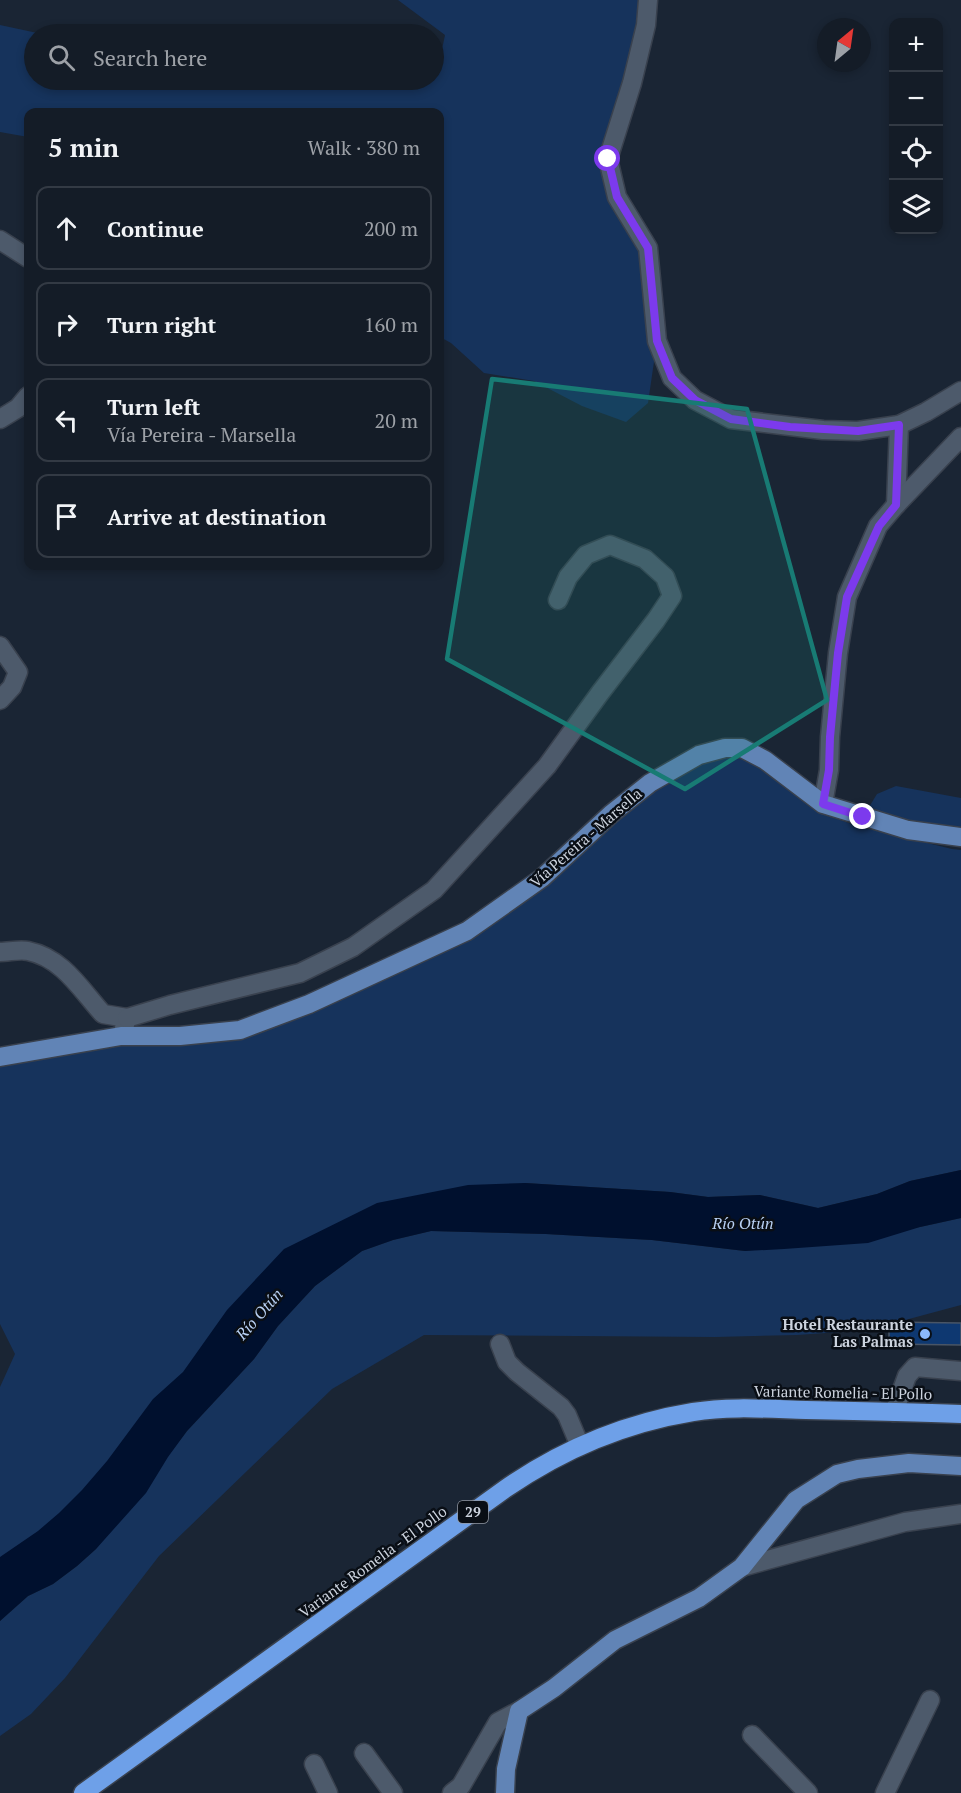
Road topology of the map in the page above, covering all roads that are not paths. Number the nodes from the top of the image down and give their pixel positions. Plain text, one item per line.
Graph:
1 (648, 0) edge
2 (0, 240) edge
3 (24, 255) edge
4 (961, 391) edge
5 (24, 405) edge
6 (0, 419) edge
7 (899, 425) junction
8 (961, 437) edge
9 (896, 505) junction
10 (558, 600) dead end
11 (0, 646) edge
12 (0, 700) edge
13 (823, 804) junction
14 (961, 837) edge
15 (0, 952) edge
16 (127, 1018) junction
17 (121, 1036) junction
18 (0, 1057) edge
19 (500, 1344) dead end
20 (961, 1371) edge
21 (894, 1412) junction
22 (961, 1414) edge
23 (580, 1446) junction
24 (961, 1466) edge
25 (961, 1514) edge
26 (742, 1567) junction
27 (930, 1700) dead end
28 (519, 1711) junction
29 (752, 1735) dead end
30 (364, 1754) dead end
31 (314, 1764) dead end
32 (82, 1793) edge
33 (328, 1793) edge
34 (393, 1793) edge
35 (452, 1793) edge
36 (505, 1793) edge
37 (808, 1793) edge
38 (885, 1793) edge

1 - 7 street
2 - 3 street
4 - 7 street
5 - 6 street
7 - 9 street
8 - 9 street
9 - 13 street
10 - 16 street
11 - 12 street
13 - 14 main road, Vía Pereira - Marsella
13 - 17 main road, Vía Pereira - Marsella
15 - 16 street
16 - 17 street
17 - 18 main road, Vía Pereira - Marsella
19 - 23 street
20 - 21 street
21 - 22 highway, Variante Romelia - El Pollo / 29
21 - 23 highway, Variante Romelia - El Pollo / 29
23 - 32 highway, Variante Romelia - El Pollo / 29
24 - 26 main road
25 - 26 street
26 - 28 main road
27 - 38 street
28 - 35 street
28 - 36 main road
29 - 37 street
30 - 34 street
31 - 33 street

